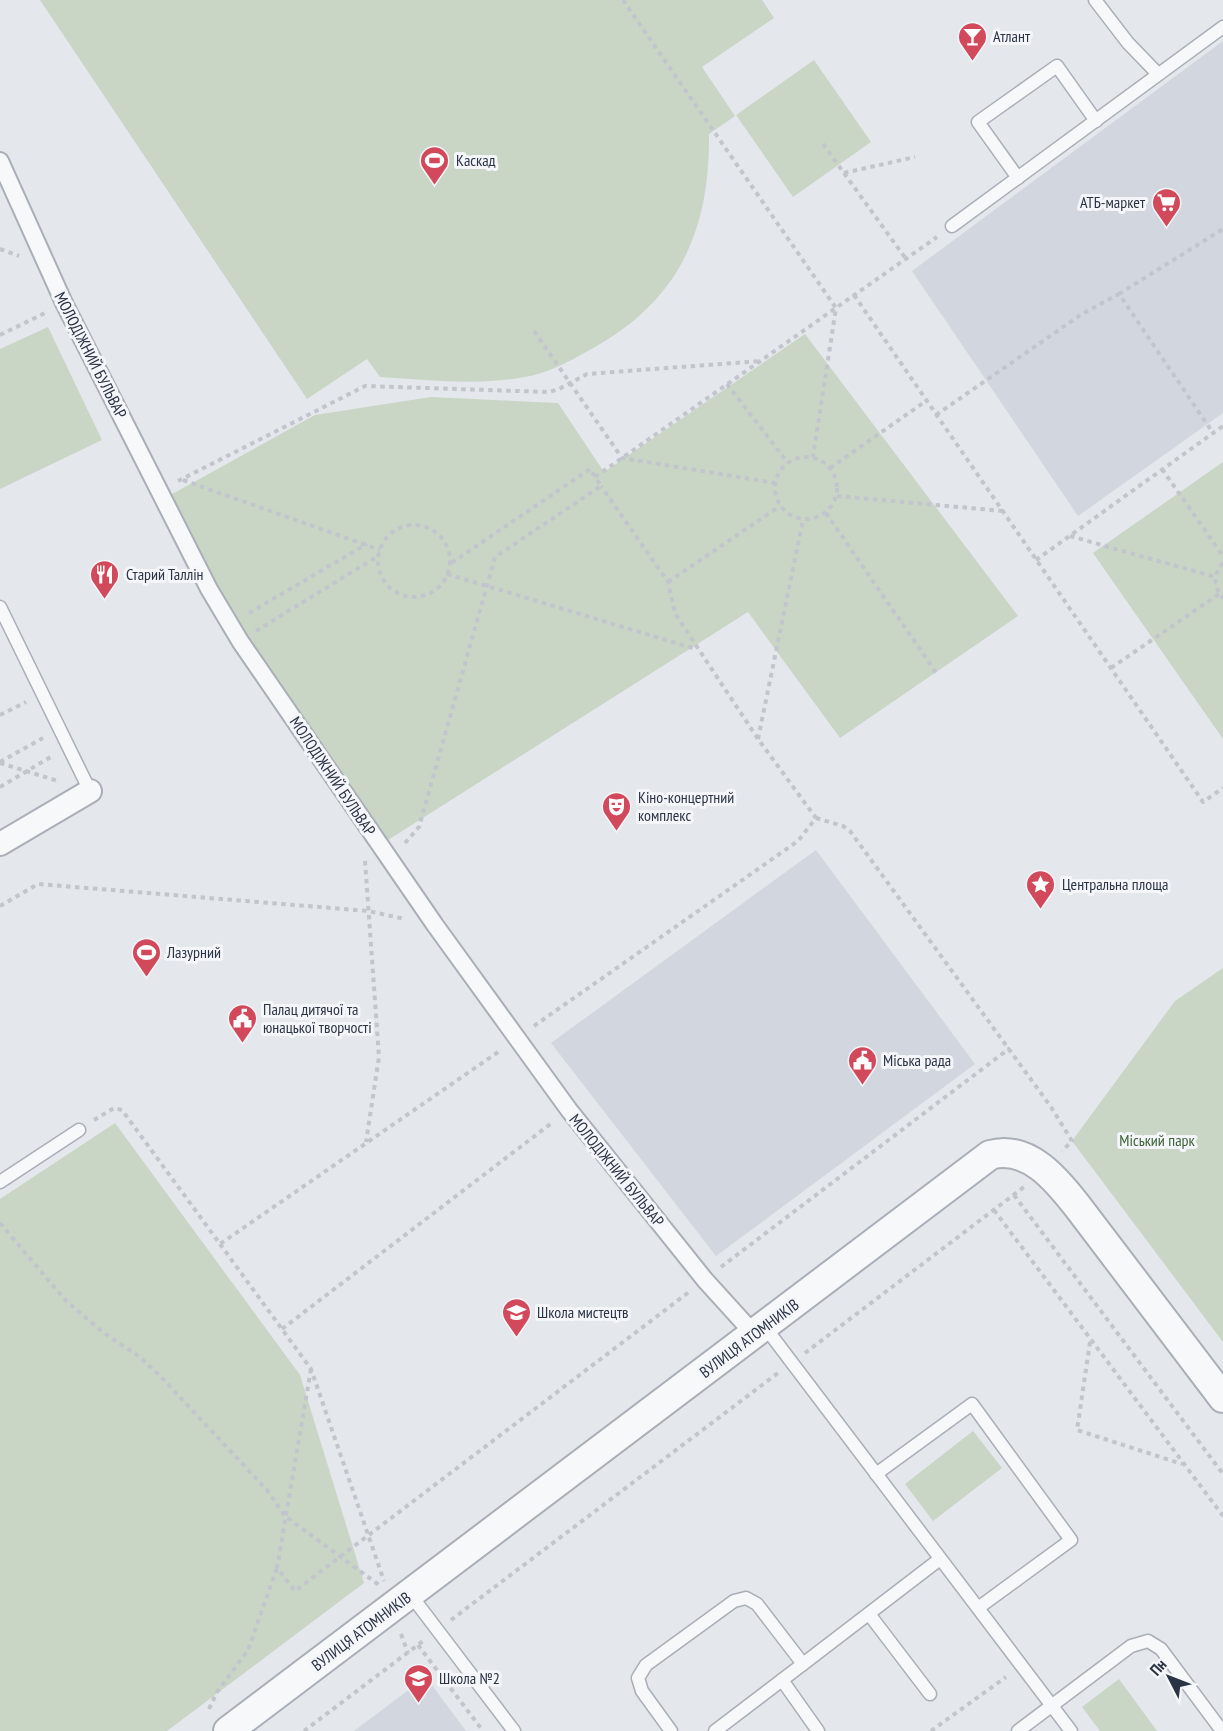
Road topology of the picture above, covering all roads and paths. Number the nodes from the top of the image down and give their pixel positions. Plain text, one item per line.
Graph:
1 (623, 0) edge
2 (1095, 0) edge
3 (1223, 27) edge
4 (1158, 75) junction
5 (1095, 121) junction
6 (824, 144) dead end
7 (915, 157) dead end
8 (0, 161) edge
9 (844, 173) junction
10 (1018, 178) junction
11 (952, 226) joint
12 (1223, 229) edge
13 (906, 259) junction
14 (1119, 294) junction
15 (854, 295) junction
16 (64, 303) junction
17 (836, 308) junction
18 (534, 332) dead end
19 (0, 335) edge
20 (761, 361) junction
21 (569, 383) junction
22 (727, 384) junction
23 (926, 401) junction
24 (936, 415) junction
25 (1223, 426) edge
26 (1213, 433) junction
27 (813, 457) junction
28 (622, 458) junction
29 (788, 463) junction
30 (830, 468) junction
31 (1162, 469) junction
32 (595, 477) junction
33 (182, 479) junction
34 (775, 483) junction
35 (601, 486) junction
36 (161, 490) junction
37 (837, 496) junction
38 (780, 506) junction
39 (1002, 511) junction
40 (826, 513) junction
41 (803, 520) junction
42 (1070, 536) junction
43 (367, 544) junction
44 (380, 550) junction
45 (378, 556) junction
46 (1223, 556) edge
47 (1036, 560) junction
48 (1223, 563) edge
49 (450, 564) junction
50 (447, 574) junction
51 (1215, 577) junction
52 (668, 582) junction
53 (488, 586) junction
54 (1221, 596) edge
55 (0, 607) edge
56 (230, 624) junction
57 (240, 641) junction
58 (698, 649) junction
59 (1111, 668) junction
60 (937, 674) dead end
61 (42, 694) junction
62 (0, 716) edge
63 (60, 729) junction
64 (758, 739) junction
65 (68, 746) junction
66 (0, 763) edge
67 (0, 787) edge
68 (1223, 788) edge
69 (90, 791) junction
70 (816, 818) junction
71 (364, 822) junction
72 (0, 844) edge
73 (387, 855) junction
74 (0, 906) edge
75 (368, 911) junction
76 (435, 925) junction
77 (517, 1038) junction
78 (1010, 1048) junction
79 (569, 1110) junction
80 (79, 1130) joint
81 (366, 1142) junction
82 (1044, 1169) junction
83 (0, 1182) edge
84 (1014, 1195) junction
85 (994, 1210) junction
86 (0, 1223) edge
87 (220, 1244) junction
88 (705, 1280) junction
89 (282, 1329) junction
90 (760, 1330) junction
91 (1090, 1341) junction
92 (792, 1362) junction
93 (311, 1369) junction
94 (1223, 1398) edge
95 (1183, 1464) junction
96 (876, 1474) junction
97 (1223, 1474) edge
98 (285, 1516) junction
99 (1223, 1516) edge
100 (368, 1536) junction
101 (342, 1556) junction
102 (940, 1559) junction
103 (277, 1568) junction
104 (410, 1594) junction
105 (978, 1608) junction
106 (869, 1614) junction
107 (437, 1630) junction
108 (418, 1645) junction
109 (803, 1664) junction
110 (1022, 1666) junction
111 (782, 1680) junction
112 (930, 1694) dead end
113 (1052, 1706) junction
114 (217, 1725) edge
115 (304, 1731) edge
116 (483, 1731) edge
117 (514, 1731) edge
118 (671, 1731) edge
119 (715, 1731) edge
120 (818, 1731) edge
121 (931, 1731) edge
122 (1018, 1731) edge
123 (1071, 1731) edge
124 (1222, 1731) edge

1 - 17 path
2 - 4 lane
3 - 4 lane
4 - 5 lane
5 - 10 lane
5 - 10 lane
6 - 9 path
7 - 9 path
8 - 16 street, МОЛОДІЖНИЙ БУЛЬВАР
9 - 13 path
10 - 11 lane
11 - 13 path
12 - 14 path
13 - 15 path
14 - 24 path
14 - 26 path
15 - 17 path
15 - 23 path
16 - 19 path
16 - 36 street, МОЛОДІЖНИЙ БУЛЬВАР
17 - 20 path
17 - 27 path
18 - 21 path
20 - 21 path
20 - 22 path
21 - 28 path
21 - 33 path
22 - 28 path
22 - 29 path
23 - 24 path
23 - 30 path
24 - 39 path
25 - 26 path
26 - 31 path
27 - 29 path
27 - 30 path
28 - 32 path
28 - 34 path
29 - 34 path
30 - 37 path
31 - 42 path
31 - 46 path
32 - 35 path
32 - 49 path
33 - 36 path
33 - 43 path
34 - 38 path
35 - 52 path
35 - 53 path
36 - 56 street, МОЛОДІЖНИЙ БУЛЬВАР
37 - 39 path
37 - 40 path
38 - 41 path
38 - 52 path
39 - 47 path
40 - 41 path
40 - 60 path
41 - 64 path
42 - 47 path
42 - 51 path
43 - 44 path
43 - 56 path
44 - 45 path
44 - 49 path
45 - 50 path
45 - 57 path
47 - 59 path
48 - 51 path
49 - 50 path
50 - 53 path
51 - 54 path
52 - 58 path
53 - 58 path
53 - 73 path
54 - 59 path
55 - 61 lane
56 - 57 street, МОЛОДІЖНИЙ БУЛЬВАР
57 - 71 street, МОЛОДІЖНИЙ БУЛЬВАР
58 - 64 path
59 - 68 path
61 - 62 path
61 - 63 lane
63 - 65 lane
63 - 66 path
64 - 70 path
65 - 67 path
65 - 69 lane
66 - 69 path
69 - 72 street
70 - 77 path
70 - 78 path
71 - 73 street, МОЛОДІЖНИЙ БУЛЬВАР
71 - 75 path
73 - 76 street, МОЛОДІЖНИЙ БУЛЬВАР
74 - 75 path
75 - 76 path
75 - 81 path
76 - 77 street, МОЛОДІЖНИЙ БУЛЬВАР
77 - 79 street, МОЛОДІЖНИЙ БУЛЬВАР
77 - 81 path
78 - 82 path
78 - 88 path
79 - 88 street, МОЛОДІЖНИЙ БУЛЬВАР
79 - 89 path
80 - 83 lane
80 - 87 path
81 - 87 path
82 - 84 path
82 - 90 street, ВУЛИЦЯ АТОМНИКІВ
82 - 94 street, ВУЛИЦЯ АТОМНИКІВ
84 - 85 path
84 - 97 path
85 - 91 path
85 - 92 path
86 - 98 path
87 - 89 path
88 - 90 street, МОЛОДІЖНИЙ БУЛЬВАР
88 - 100 path
89 - 93 path
90 - 92 lane
90 - 104 street, ВУЛИЦЯ АТОМНИКІВ
91 - 95 path
91 - 95 path
92 - 96 lane
92 - 107 path
93 - 98 path
93 - 100 path
95 - 99 path
96 - 102 lane
96 - 105 lane
98 - 101 path
98 - 103 path
100 - 101 path
100 - 101 path
101 - 103 path
102 - 105 lane
102 - 106 lane
103 - 114 path
104 - 107 lane
104 - 114 street, ВУЛИЦЯ АТОМНИКІВ
105 - 110 lane
106 - 109 lane
106 - 112 lane
107 - 108 path
107 - 117 lane
108 - 115 path
108 - 116 path
109 - 111 lane
109 - 118 lane
110 - 113 lane
110 - 121 path
111 - 119 lane
111 - 120 lane
113 - 122 lane
113 - 123 lane
113 - 124 lane

